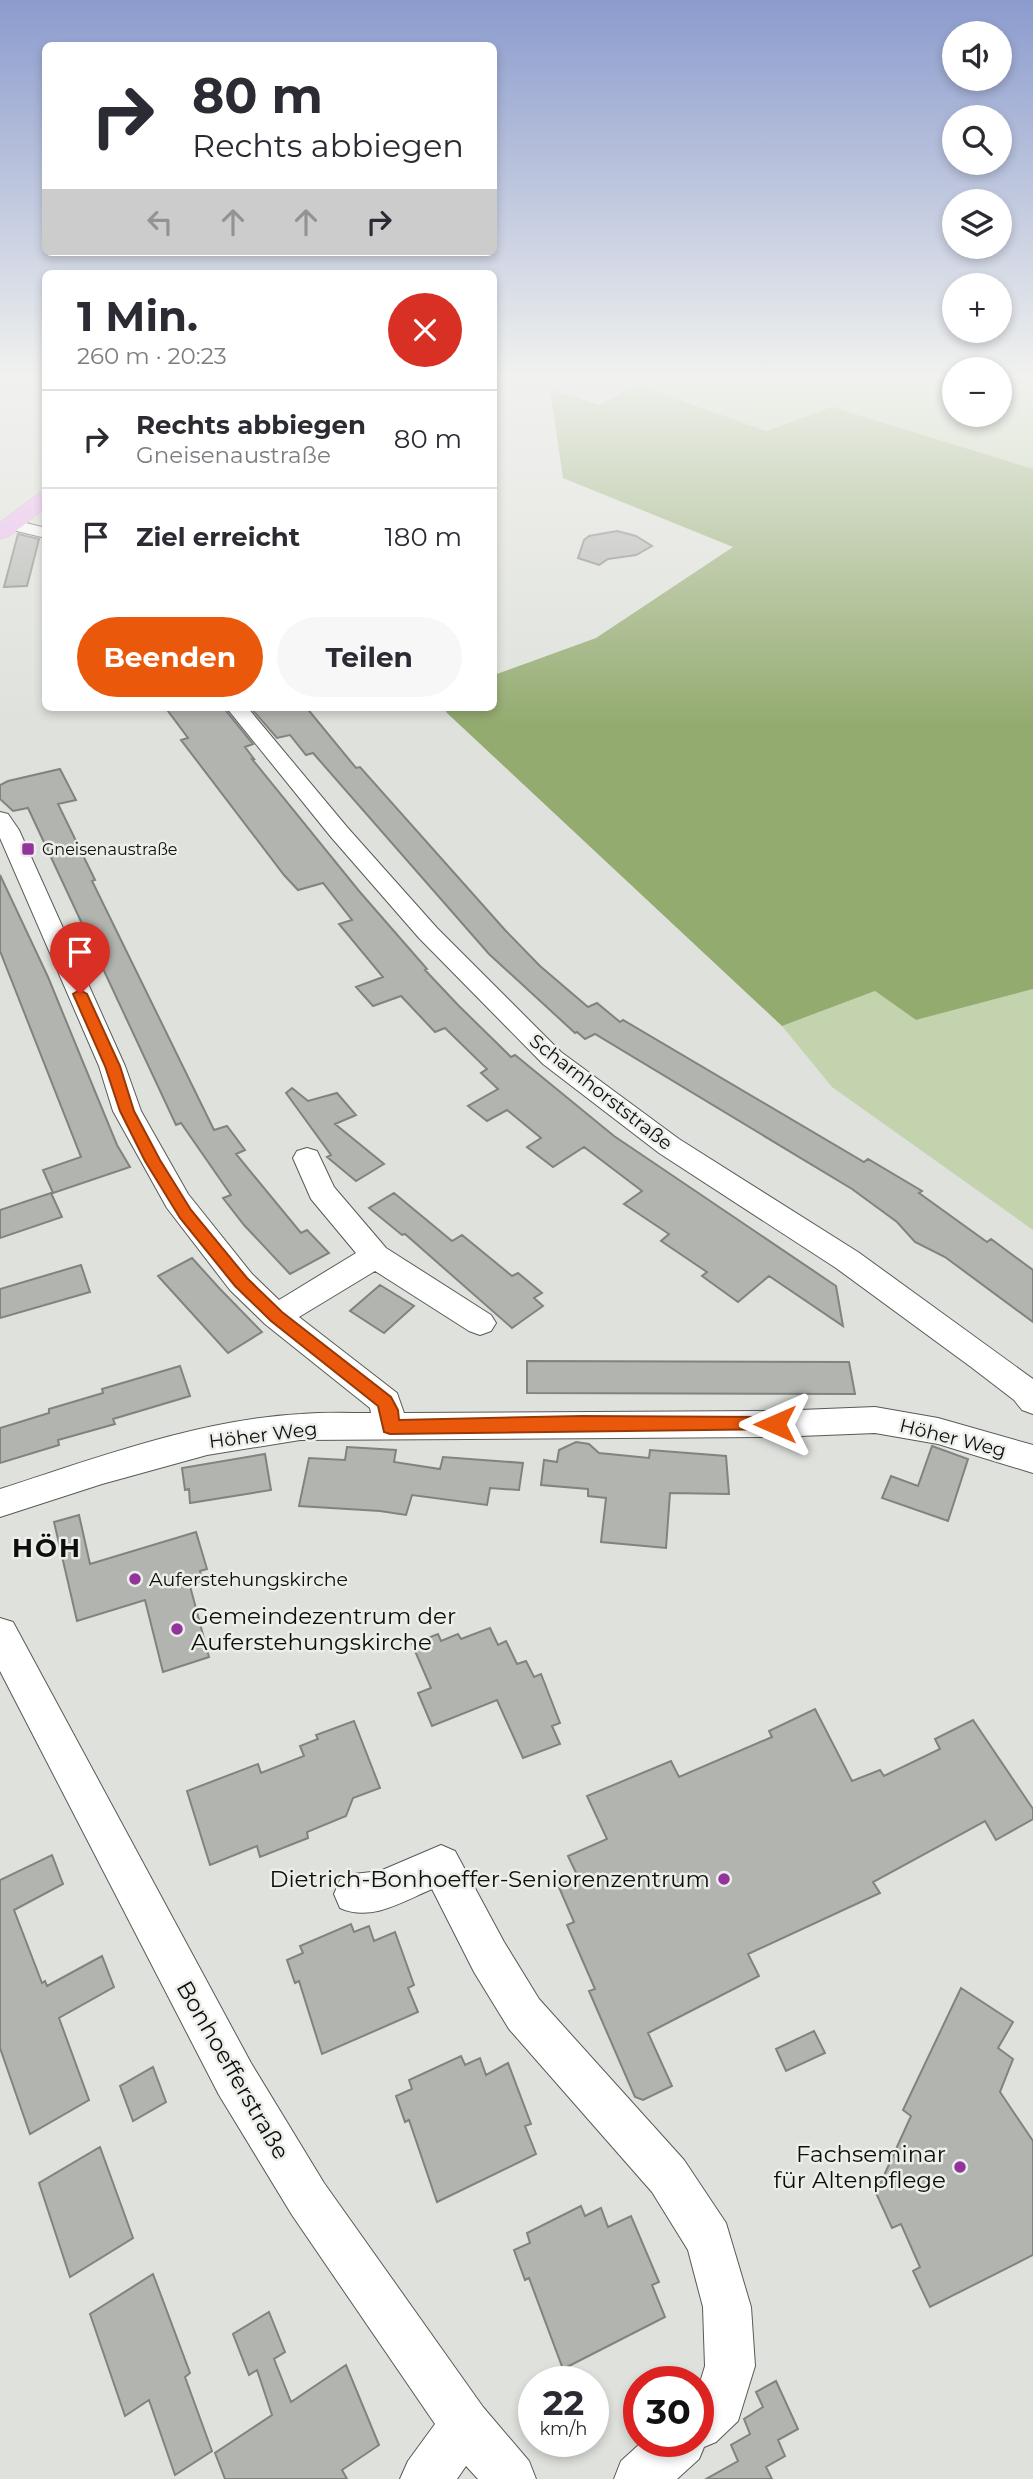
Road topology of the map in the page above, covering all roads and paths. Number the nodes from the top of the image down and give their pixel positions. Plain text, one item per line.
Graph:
1 (42, 500) edge
2 (5, 528) edge
3 (42, 533) edge
4 (239, 711) edge
5 (0, 819) edge
6 (307, 1158) dead end
7 (375, 1256) junction
8 (276, 1317) junction
9 (480, 1323) dead end
10 (1033, 1401) edge
11 (390, 1427) junction
12 (1033, 1459) edge
13 (0, 1503) edge
14 (0, 1633) edge
15 (354, 1894) dead end
16 (714, 2409) edge
17 (465, 2425) junction
18 (663, 2457) edge
19 (426, 2479) edge
20 (511, 2479) edge
21 (639, 2479) edge

1 - 2 main road
2 - 3 street
4 - 10 street, Scharnhorststraße
5 - 8 street
6 - 7 street
7 - 8 street
7 - 9 street
8 - 11 street
11 - 12 street, Höher Weg
11 - 13 street, Höher Weg
14 - 17 street, Bonhoefferstraße
15 - 16 street
17 - 19 street
17 - 20 street, Bonhoefferstraße
18 - 21 street

